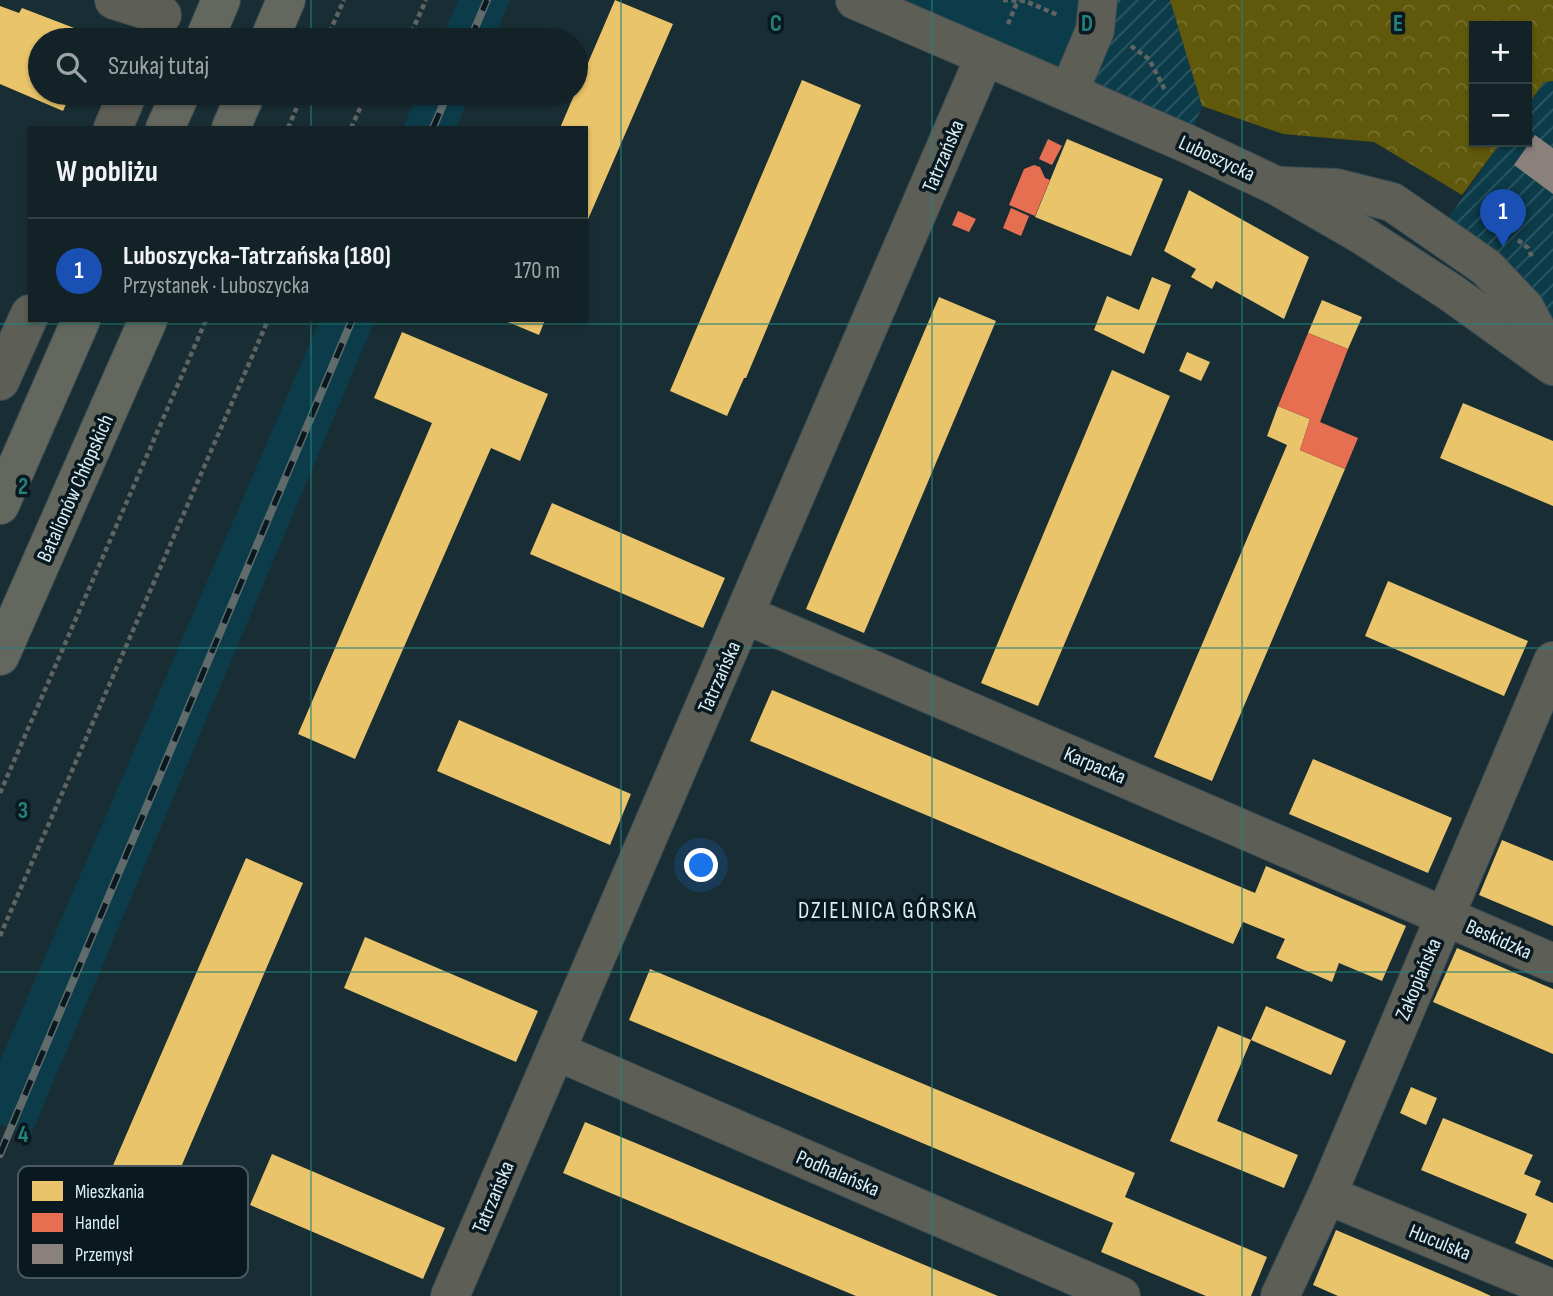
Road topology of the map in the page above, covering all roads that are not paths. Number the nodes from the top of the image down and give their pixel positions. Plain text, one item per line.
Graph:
1 (114, 0) edge
2 (221, 0) edge
3 (286, 0) edge
4 (855, 0) edge
5 (1098, 0) edge
6 (161, 19) edge
7 (209, 28) edge
8 (274, 28) edge
9 (995, 45) junction
10 (1069, 92) junction
11 (123, 105) edge
12 (176, 105) edge
13 (241, 105) edge
14 (114, 126) edge
15 (166, 126) edge
16 (232, 126) edge
17 (28, 318) edge
18 (80, 322) edge
19 (147, 322) edge
20 (1553, 364) edge
21 (0, 381) edge
22 (0, 505) edge
23 (746, 615) junction
24 (0, 656) edge
25 (1553, 661) edge
26 (1445, 915) junction
27 (1553, 963) edge
28 (556, 1051) junction
29 (1327, 1195) junction
30 (1553, 1289) edge
31 (450, 1296) edge
32 (1121, 1296) edge
33 (1280, 1296) edge

1 - 6 street
2 - 7 main road
3 - 8 main road
4 - 9 street, Luboszycka
5 - 10 street
9 - 10 street, Luboszycka
9 - 23 street, Tatrzańska
10 - 20 street, Luboszycka
11 - 14 street
12 - 15 main road
13 - 16 main road
17 - 21 street
18 - 22 main road
19 - 24 main road, Batalionów Chłopskich
23 - 26 street, Karpacka
23 - 28 street, Tatrzańska
25 - 26 street, Zakopiańska
26 - 27 street, Beskidzka
26 - 29 street, Zakopiańska
28 - 31 street, Tatrzańska
28 - 32 street, Podhalańska
29 - 30 street, Huculska
29 - 33 street, Zakopiańska

